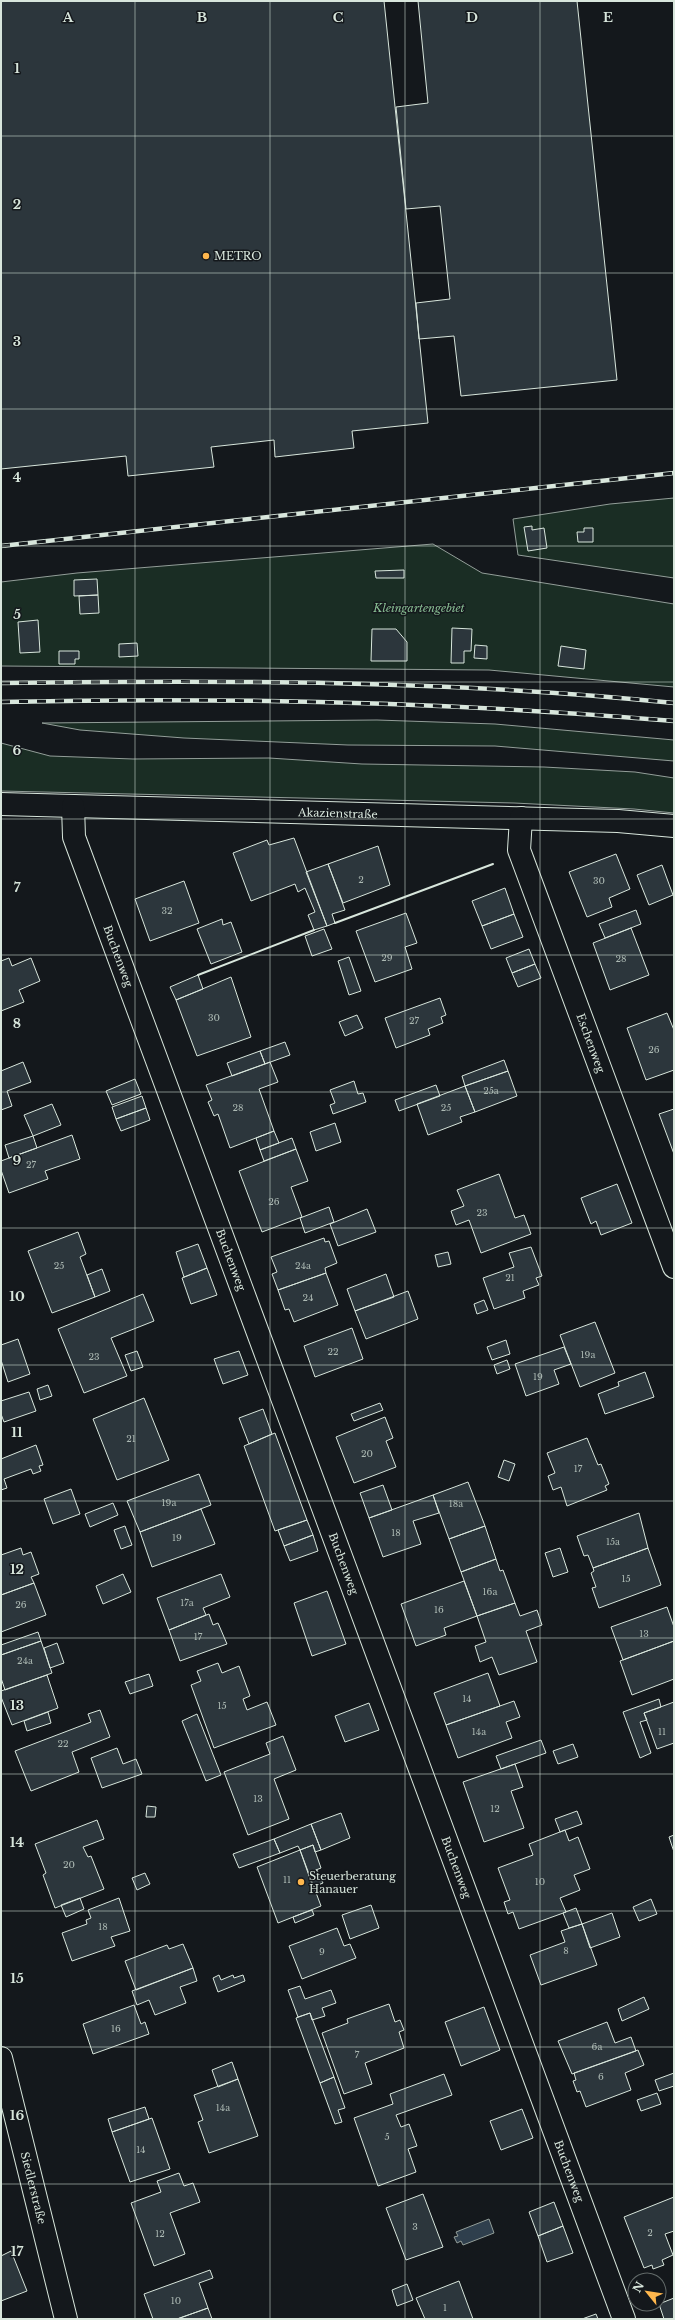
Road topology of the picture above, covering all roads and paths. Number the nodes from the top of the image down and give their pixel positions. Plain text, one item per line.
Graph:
1 (1, 804) edge
2 (73, 806) junction
3 (521, 818) junction
4 (674, 826) edge
5 (674, 1267) edge
6 (1, 2058) edge
7 (66, 2319) edge
8 (624, 2319) edge

1 - 2 street, Akazienstraße
2 - 3 street, Akazienstraße
2 - 8 street, Buchenweg
3 - 4 street, Akazienstraße
3 - 5 street, Eschenweg
6 - 7 street, Siedlerstraße

